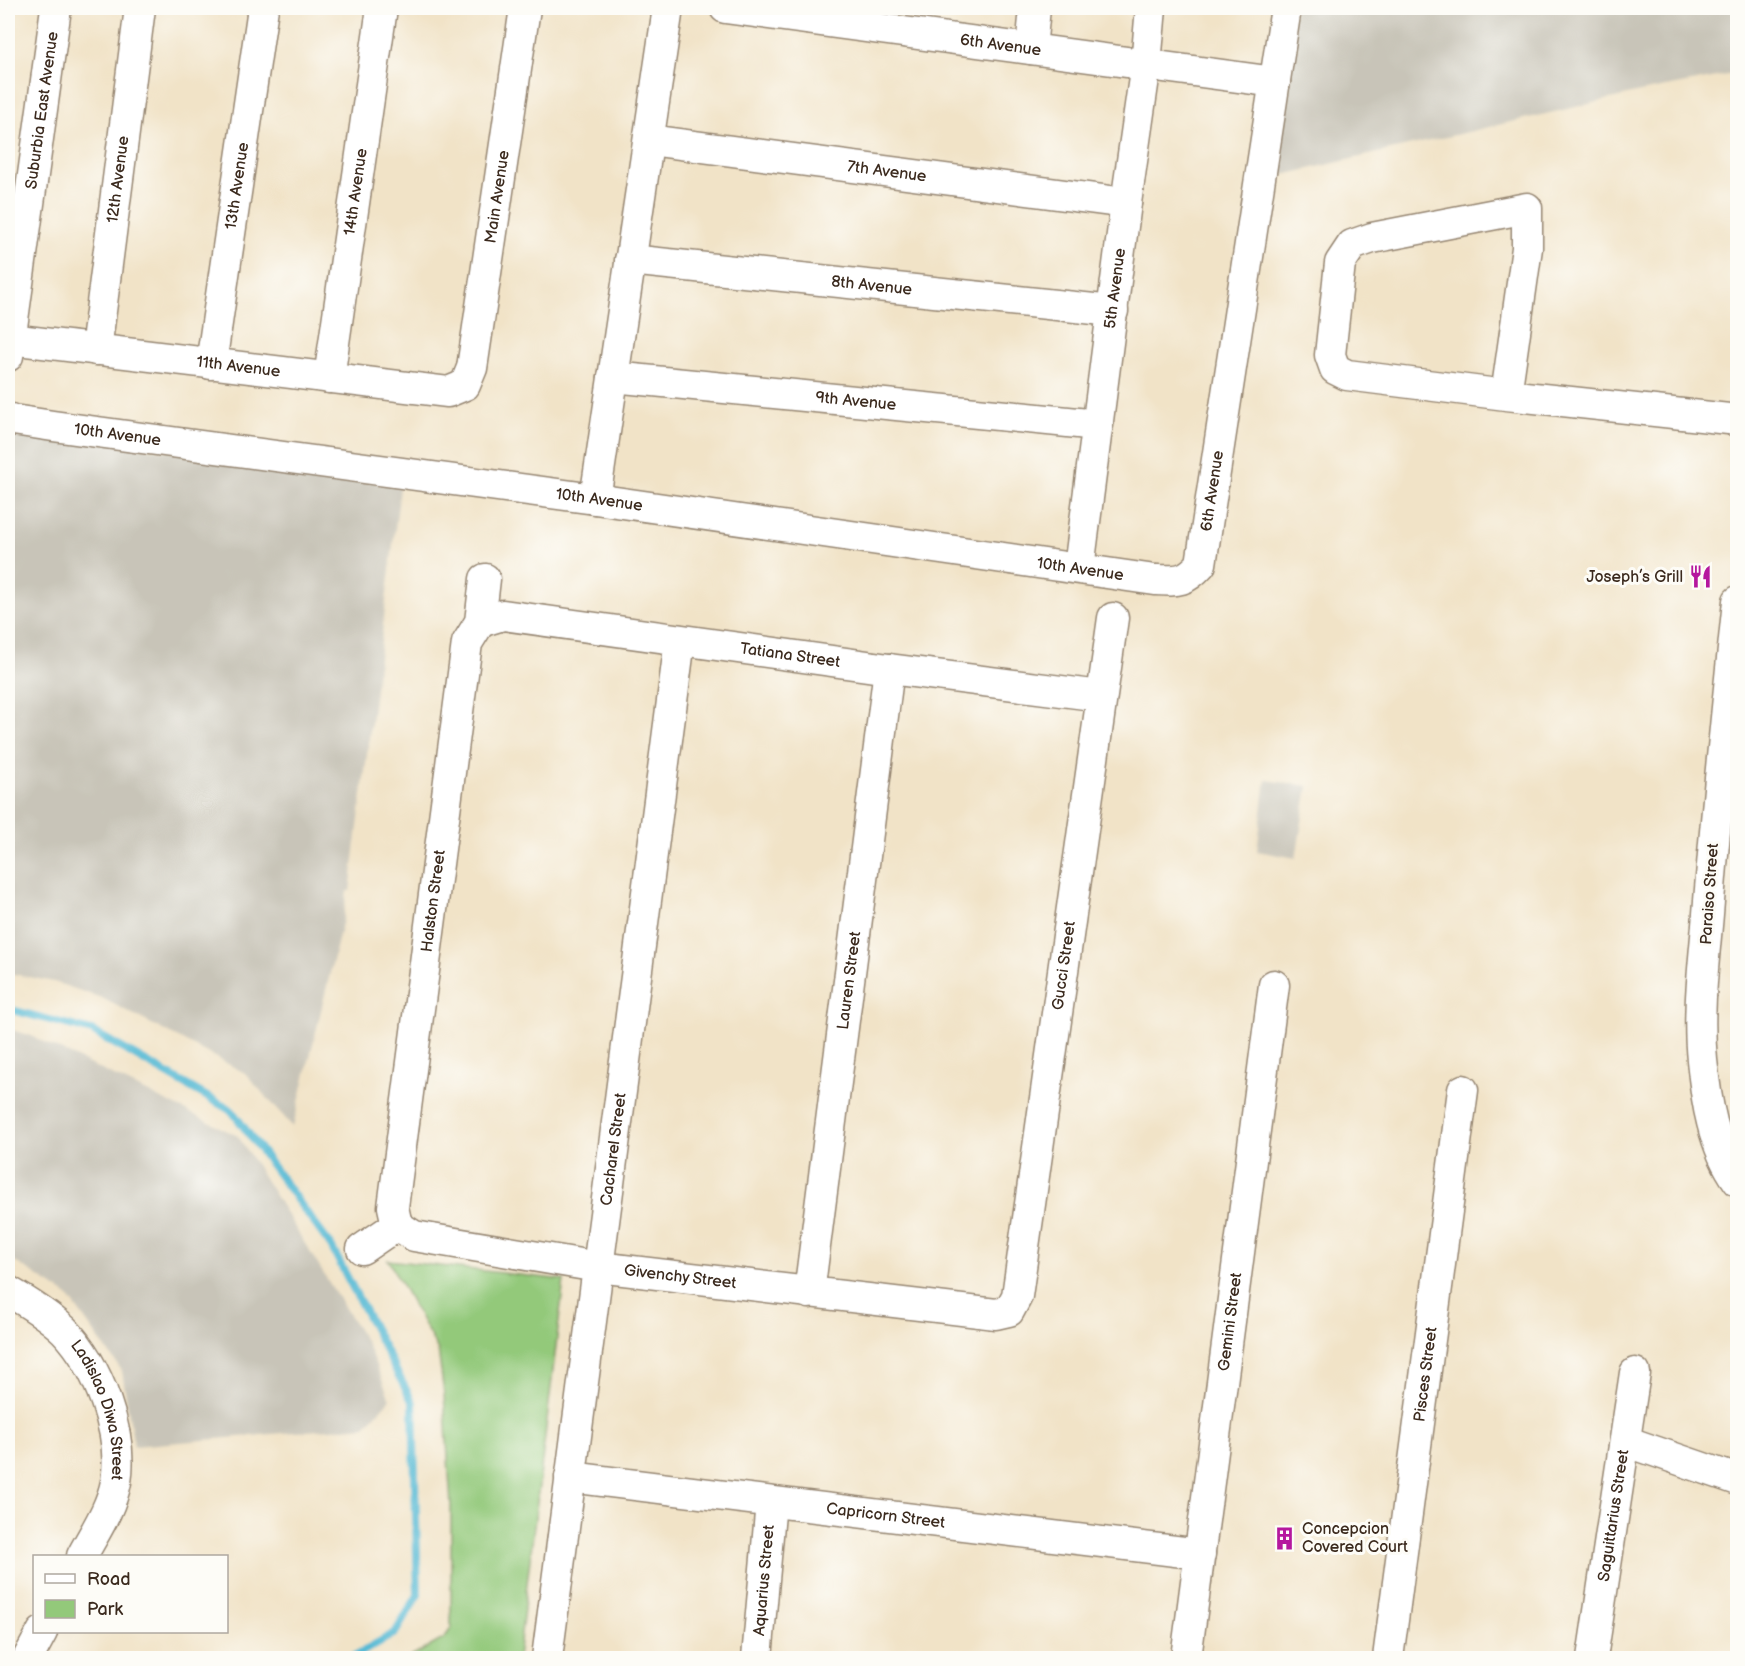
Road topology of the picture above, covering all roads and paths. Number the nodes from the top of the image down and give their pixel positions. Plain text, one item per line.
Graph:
1 (56, 8) edge
2 (140, 8) edge
3 (263, 8) edge
4 (382, 8) edge
5 (525, 8) edge
6 (668, 8) edge
7 (725, 8) edge
8 (1035, 8) edge
9 (1151, 8) edge
10 (1286, 8) edge
11 (891, 19) edge
12 (1031, 49) junction
13 (1146, 64) junction
14 (1275, 82) junction
15 (649, 140) junction
16 (1126, 203) junction
17 (630, 260) junction
18 (1113, 311) junction
19 (9, 347) edge
20 (96, 350) junction
21 (211, 364) junction
22 (613, 377) junction
23 (329, 378) junction
24 (465, 385) joint
25 (1506, 395) junction
26 (8, 418) edge
27 (1737, 420) edge
28 (1098, 426) junction
29 (595, 499) junction
30 (1080, 568) junction
31 (1191, 576) joint
32 (485, 579) dead end
33 (1737, 601) edge
34 (1113, 618) dead end
35 (480, 622) junction
36 (680, 640) junction
37 (890, 669) junction
38 (1101, 696) junction
39 (1274, 985) dead end
40 (1463, 1090) dead end
41 (1737, 1181) edge
42 (397, 1225) junction
43 (362, 1249) dead end
44 (598, 1267) junction
45 (8, 1292) edge
46 (809, 1293) junction
47 (1009, 1311) joint
48 (1635, 1373) dead end
49 (1625, 1441) junction
50 (570, 1478) junction
51 (1737, 1480) edge
52 (771, 1502) junction
53 (1200, 1554) junction
54 (83, 1555) edge
55 (41, 1633) edge
56 (28, 1659) edge
57 (547, 1659) edge
58 (757, 1659) edge
59 (1186, 1659) edge
60 (1388, 1659) edge
61 (1592, 1659) edge

1 - 19 street, Suburbia East Avenue
2 - 20 street, 12th Avenue
3 - 21 street, 13th Avenue
4 - 23 street, 14th Avenue
5 - 24 street, Main Avenue
6 - 15 street
7 - 11 street, 6th Avenue
8 - 12 street
9 - 13 street, 5th Avenue
10 - 14 street, 6th Avenue
11 - 12 street, 6th Avenue
12 - 13 street, 6th Avenue
13 - 14 street, 6th Avenue
13 - 16 street, 5th Avenue
14 - 31 street, 6th Avenue
15 - 16 street, 7th Avenue
15 - 17 street
16 - 18 street, 5th Avenue
17 - 18 street, 8th Avenue
17 - 22 street
18 - 28 street, 5th Avenue
19 - 20 street, 11th Avenue
20 - 21 street, 11th Avenue
21 - 23 street, 11th Avenue
22 - 28 street, 9th Avenue
22 - 29 street
23 - 24 street, 11th Avenue
25 - 25 street
25 - 27 street
26 - 29 street, 10th Avenue
28 - 30 street, 5th Avenue
29 - 30 street, 10th Avenue
30 - 31 street, 10th Avenue
32 - 35 street, Halston Street
33 - 41 street, Paraiso Street
34 - 38 street, Gucci Street
35 - 36 street, Tatiana Street
35 - 42 street, Halston Street
36 - 37 street, Tatiana Street
36 - 44 street, Cacharel Street
37 - 38 street, Tatiana Street
37 - 46 street, Lauren Street
38 - 47 street, Gucci Street
39 - 53 street, Gemini Street
40 - 60 street, Pisces Street
42 - 43 street
42 - 44 street, Givenchy Street
44 - 46 street, Givenchy Street
44 - 50 street, Cacharel Street
45 - 54 street, Ladislao Diwa Street
46 - 47 street, Givenchy Street
48 - 49 street, Saguittarius Street
49 - 51 street
49 - 61 street, Saguittarius Street
50 - 52 street, Capricorn Street
50 - 57 street, Cacharel Street
52 - 53 street, Capricorn Street
52 - 58 street, Aquarius Street
53 - 59 street, Gemini Street
55 - 56 street

